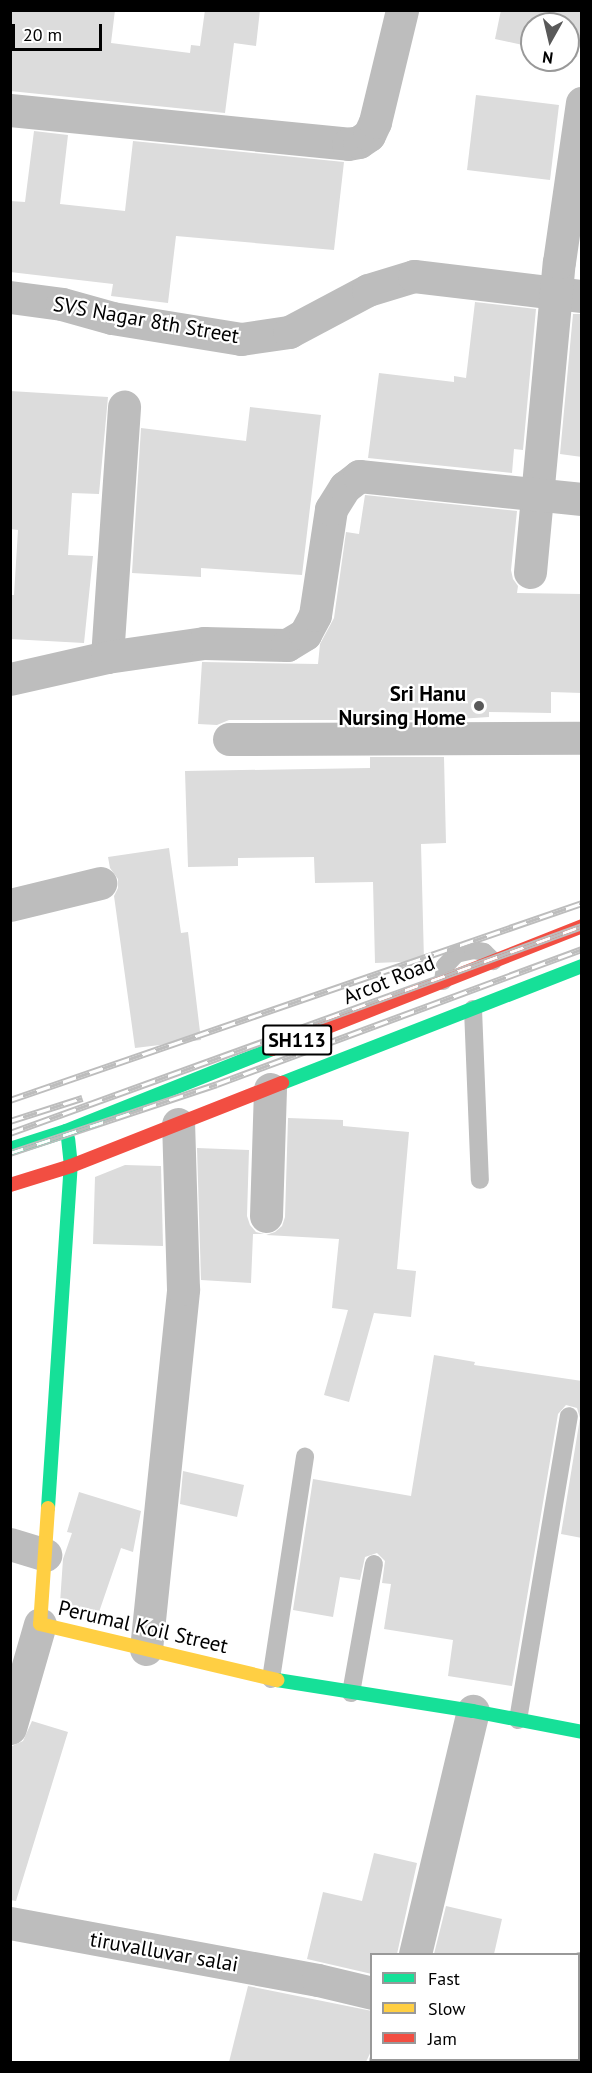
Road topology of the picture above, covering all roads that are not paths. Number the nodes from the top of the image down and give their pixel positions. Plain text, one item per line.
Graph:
1 (402, 10) edge
2 (582, 103) edge
3 (10, 110) edge
4 (568, 294) edge
5 (10, 297) edge
6 (124, 407) dead end
7 (538, 496) junction
8 (582, 499) edge
9 (530, 572) dead end
10 (108, 657) junction
11 (10, 679) edge
12 (582, 738) edge
13 (229, 739) dead end
14 (100, 883) dead end
15 (10, 905) edge
16 (582, 926) edge
17 (493, 961) joint
18 (582, 966) edge
19 (443, 981) joint
20 (473, 1009) junction
21 (270, 1089) junction
22 (204, 1096) junction
23 (178, 1124) junction
24 (66, 1131) junction
25 (10, 1149) edge
26 (71, 1166) junction
27 (480, 1180) dead end
28 (10, 1185) edge
29 (266, 1216) dead end
30 (569, 1416) dead end
31 (305, 1457) dead end
32 (10, 1544) edge
33 (45, 1555) junction
34 (374, 1564) dead end
35 (40, 1624) junction
36 (146, 1649) junction
37 (271, 1679) junction
38 (351, 1693) junction
39 (473, 1711) junction
40 (519, 1720) junction
41 (10, 1728) edge
42 (582, 1732) edge
43 (10, 1923) edge
44 (415, 1953) edge
45 (370, 1993) edge

1 - 3 street
2 - 4 street
4 - 5 street, SVS Nagar 8th Street
4 - 7 street
6 - 10 street
7 - 8 street
7 - 9 street
7 - 10 street
10 - 11 street
12 - 13 street
14 - 15 street
16 - 17 main road
17 - 19 lane
18 - 20 main road, Arcot Road / SH113
19 - 22 main road, Arcot Road / SH113
20 - 21 main road, Arcot Road / SH113
20 - 27 lane
21 - 22 main road, Arcot Road / SH113
21 - 29 street
22 - 23 main road, Arcot Road / SH113
22 - 24 main road, Arcot Road / SH113
23 - 26 main road, Arcot Road / SH113
23 - 36 street
24 - 25 main road, Arcot Road / SH113
24 - 26 main road, Perumal Koil Street
26 - 28 main road, Arcot Road / SH113
26 - 33 main road, Perumal Koil Street
30 - 40 lane
31 - 37 lane
32 - 33 street
33 - 35 main road, Perumal Koil Street
34 - 38 lane
35 - 36 main road, Perumal Koil Street
35 - 41 street
36 - 37 main road, Perumal Koil Street
37 - 38 main road, Perumal Koil Street
38 - 39 main road, Perumal Koil Street
39 - 40 main road, Perumal Koil Street
39 - 44 street
40 - 42 main road, Perumal Koil Street
43 - 45 street, tiruvalluvar salai

